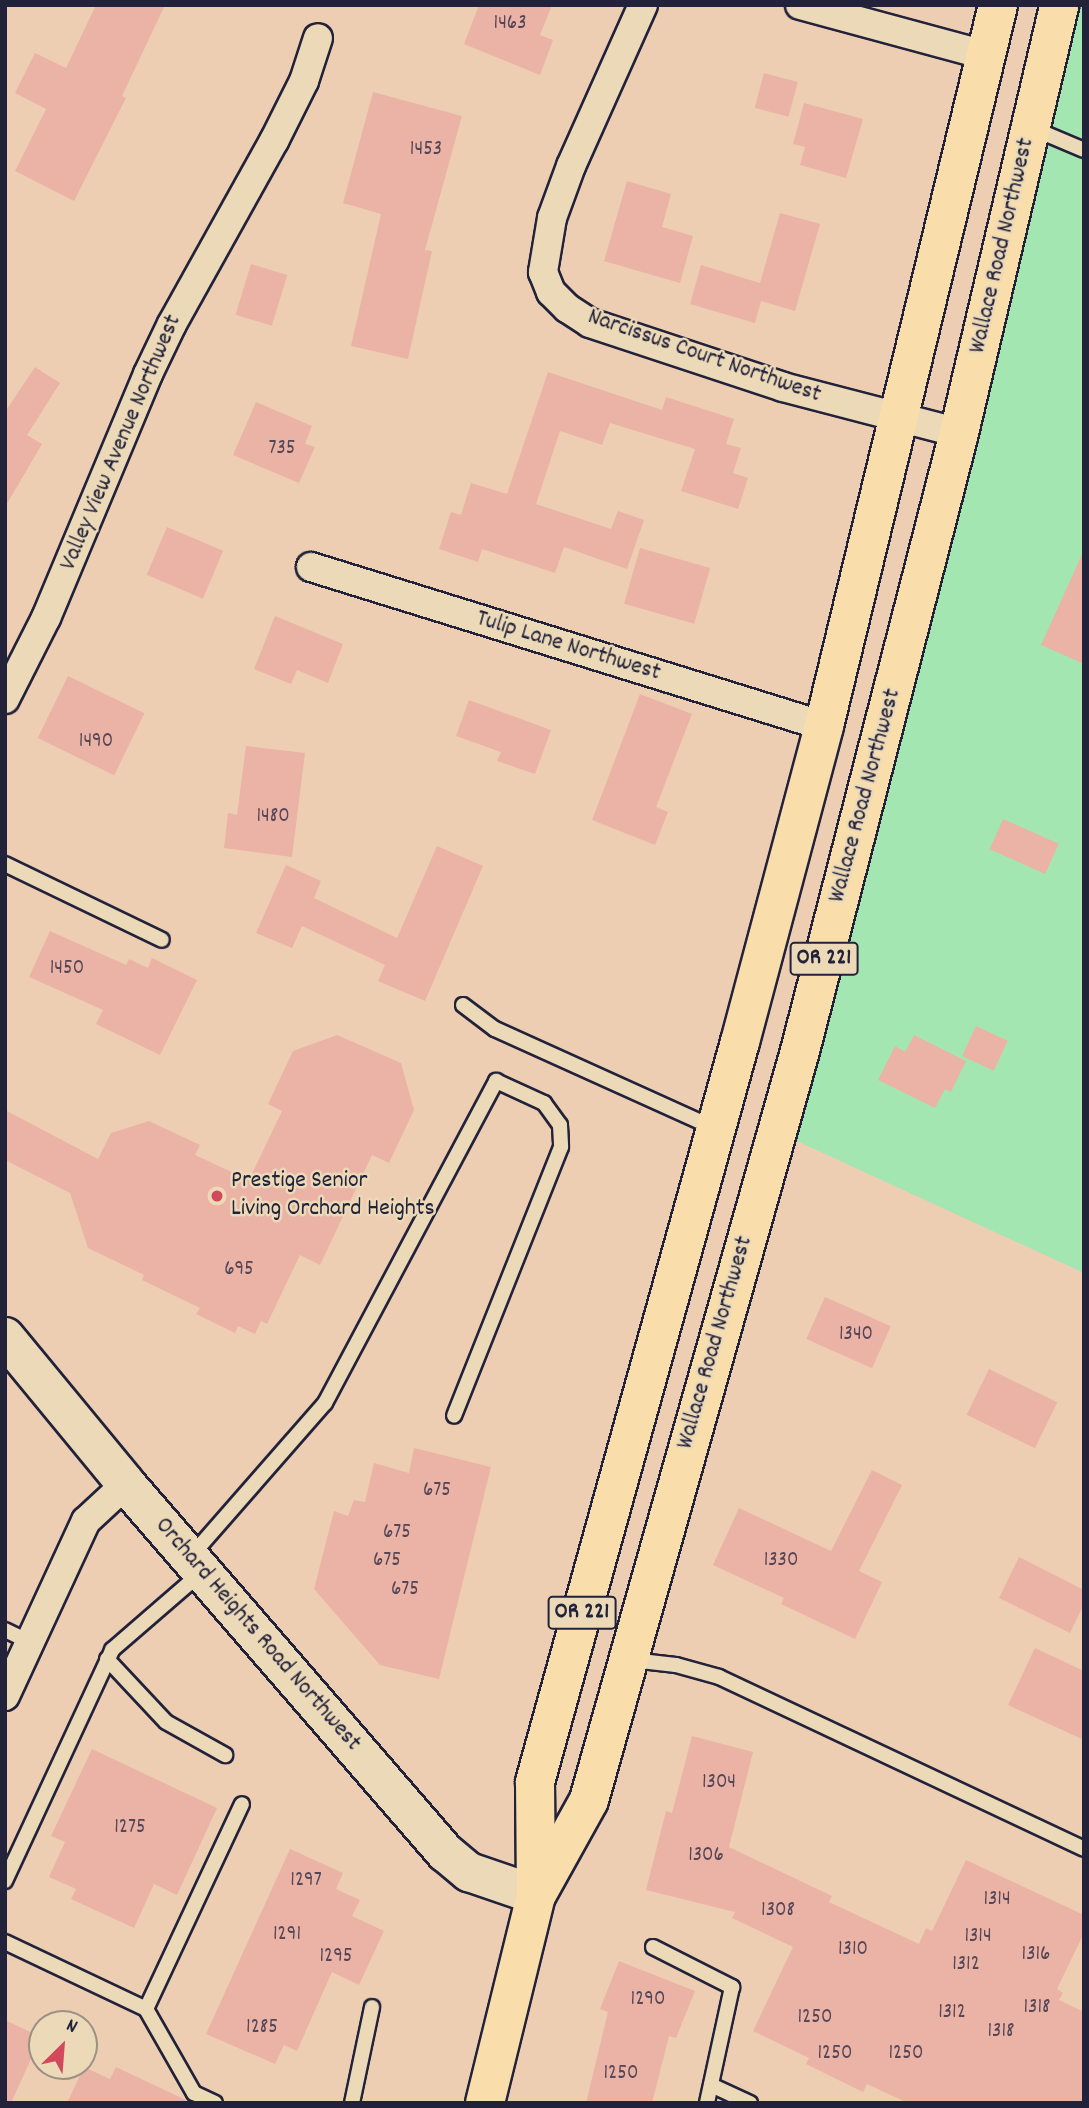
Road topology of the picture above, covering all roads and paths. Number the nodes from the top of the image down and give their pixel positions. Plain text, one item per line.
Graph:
1 (643, 5) edge
2 (800, 5) edge
3 (998, 5) edge
4 (1059, 5) edge
5 (318, 38) dead end
6 (985, 55) junction
7 (1031, 127) junction
8 (1084, 150) edge
9 (900, 419) junction
10 (959, 433) junction
11 (311, 567) dead end
12 (5, 699) edge
13 (824, 726) junction
14 (5, 864) edge
15 (162, 940) dead end
16 (463, 1005) dead end
17 (716, 1129) junction
18 (5, 1337) edge
19 (454, 1416) dead end
20 (126, 1484) junction
21 (196, 1565) junction
22 (18, 1636) edge
23 (107, 1659) junction
24 (629, 1660) junction
25 (5, 1696) edge
26 (225, 1755) dead end
27 (242, 1804) dead end
28 (1084, 1849) edge
29 (5, 1881) edge
30 (536, 1895) junction
31 (5, 1942) edge
32 (653, 1947) dead end
33 (372, 2007) dead end
34 (146, 2009) junction
35 (711, 2085) junction
36 (215, 2103) edge
37 (352, 2103) edge
38 (485, 2103) edge
39 (708, 2103) edge
40 (750, 2103) edge

1 - 9 street, Narcissus Court Northwest
2 - 6 street
3 - 6 main road, Wallace Road Northwest / OR 221
4 - 7 main road, Wallace Road Northwest / OR 221
5 - 12 street, Valley View Avenue Northwest
6 - 9 main road, Wallace Road Northwest / OR 221
7 - 8 lane
7 - 10 main road, Wallace Road Northwest / OR 221
9 - 10 street, Narcissus Court Northwest
9 - 13 main road, Wallace Road Northwest / OR 221
10 - 24 main road, Wallace Road Northwest / OR 221
11 - 13 street, Tulip Lane Northwest
13 - 17 main road, Wallace Road Northwest / OR 221
14 - 15 lane
16 - 17 lane
17 - 30 main road, Wallace Road Northwest / OR 221
18 - 20 main road, Orchard Heights Road Northwest
19 - 21 lane
20 - 21 main road, Orchard Heights Road Northwest
20 - 22 street
21 - 23 lane
21 - 30 main road, Orchard Heights Road Northwest
22 - 25 street
23 - 26 lane
23 - 29 lane
24 - 28 lane
24 - 30 main road, Wallace Road Northwest / OR 221
27 - 34 lane
30 - 38 main road, Wallace Road Northwest / OR 221
31 - 34 lane
32 - 35 lane
33 - 37 lane
34 - 36 lane
35 - 39 lane
35 - 40 lane

